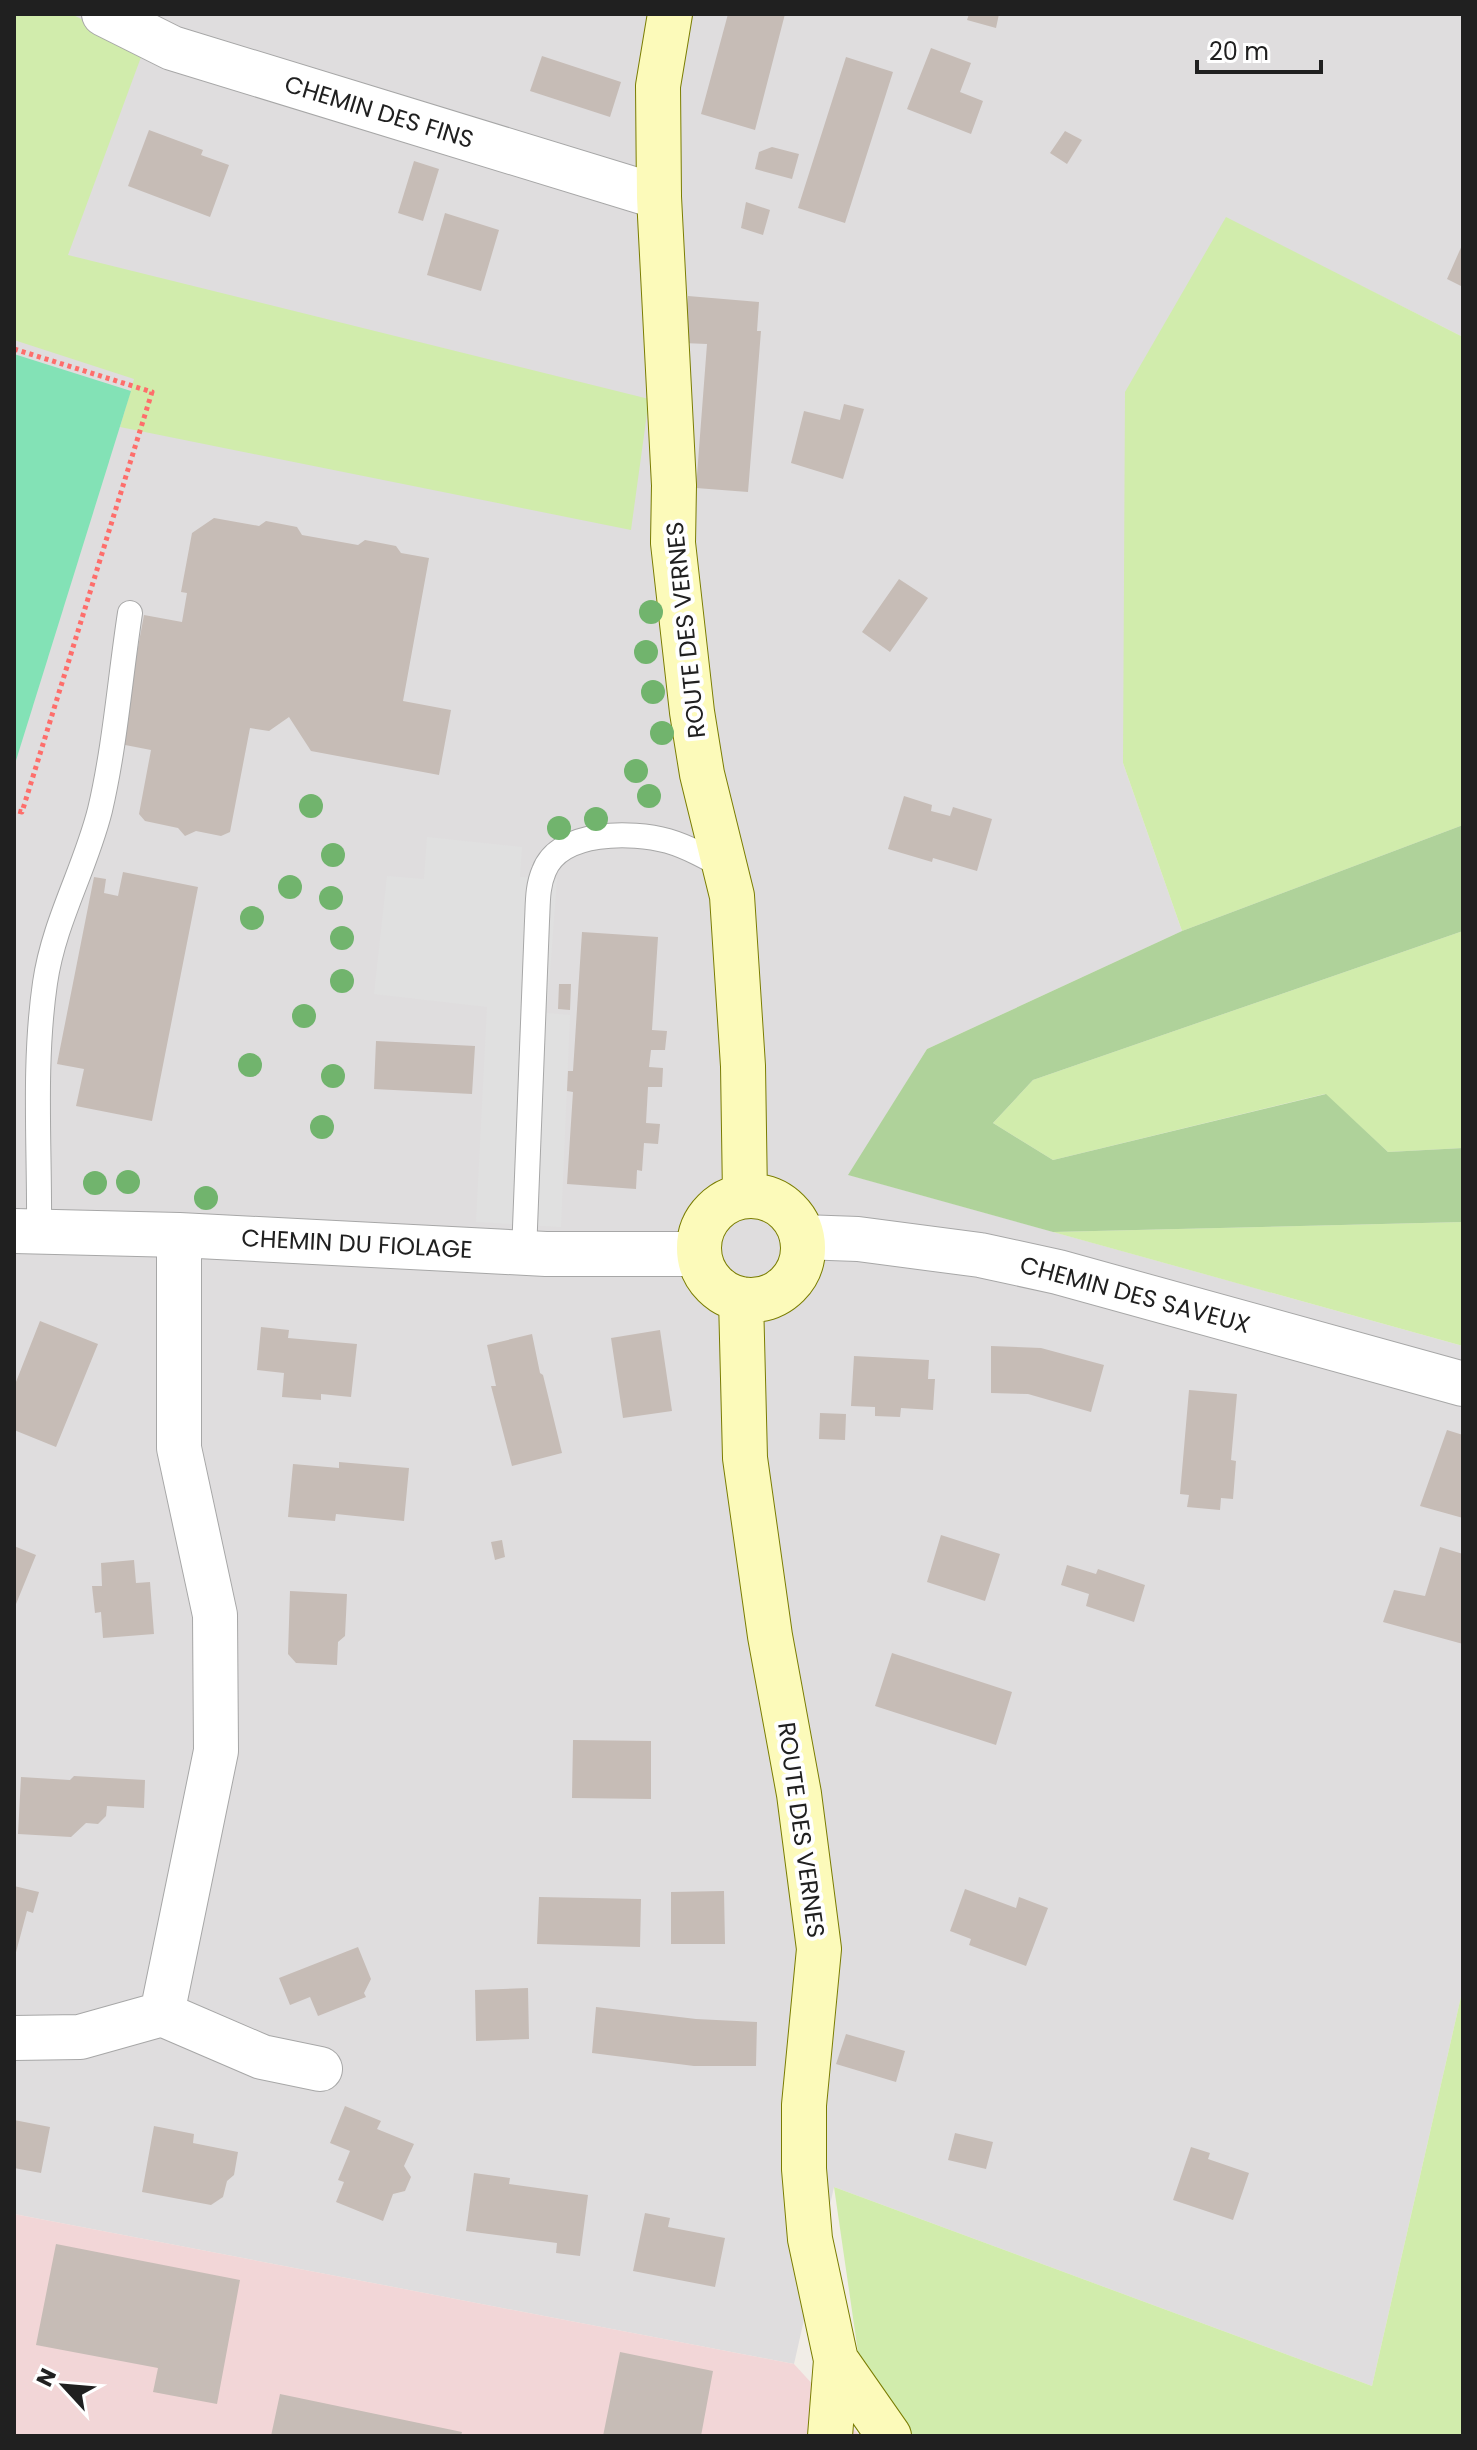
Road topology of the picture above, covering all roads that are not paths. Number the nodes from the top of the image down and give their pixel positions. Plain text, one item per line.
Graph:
1 (104, 14) edge
2 (670, 14) edge
3 (659, 197) junction
4 (130, 613) dead end
5 (728, 882) junction
6 (745, 1196) junction
7 (27, 1231) edge
8 (179, 1235) junction
9 (802, 1237) junction
10 (524, 1253) junction
11 (699, 1254) junction
12 (741, 1299) junction
13 (1463, 1384) edge
14 (162, 2014) junction
15 (14, 2038) edge
16 (320, 2069) dead end
17 (836, 2360) junction
18 (830, 2436) edge
19 (889, 2436) edge

1 - 3 street, CHEMIN DES FINS
2 - 3 main road
3 - 5 main road
4 - 7 lane
5 - 6 main road
5 - 10 lane
6 - 9 main road
6 - 11 main road
7 - 8 street, CHEMIN DU FIOLAGE
8 - 10 street, CHEMIN DU FIOLAGE
8 - 14 street
9 - 12 main road
9 - 13 street, CHEMIN DES SAVEUX
10 - 11 street, CHEMIN DU FIOLAGE
11 - 12 main road
12 - 17 main road, ROUTE DES VERNES
14 - 15 street
14 - 16 street
17 - 18 main road, ROUTE DES VERNES
17 - 19 main road, ROUTE DES VERNES

